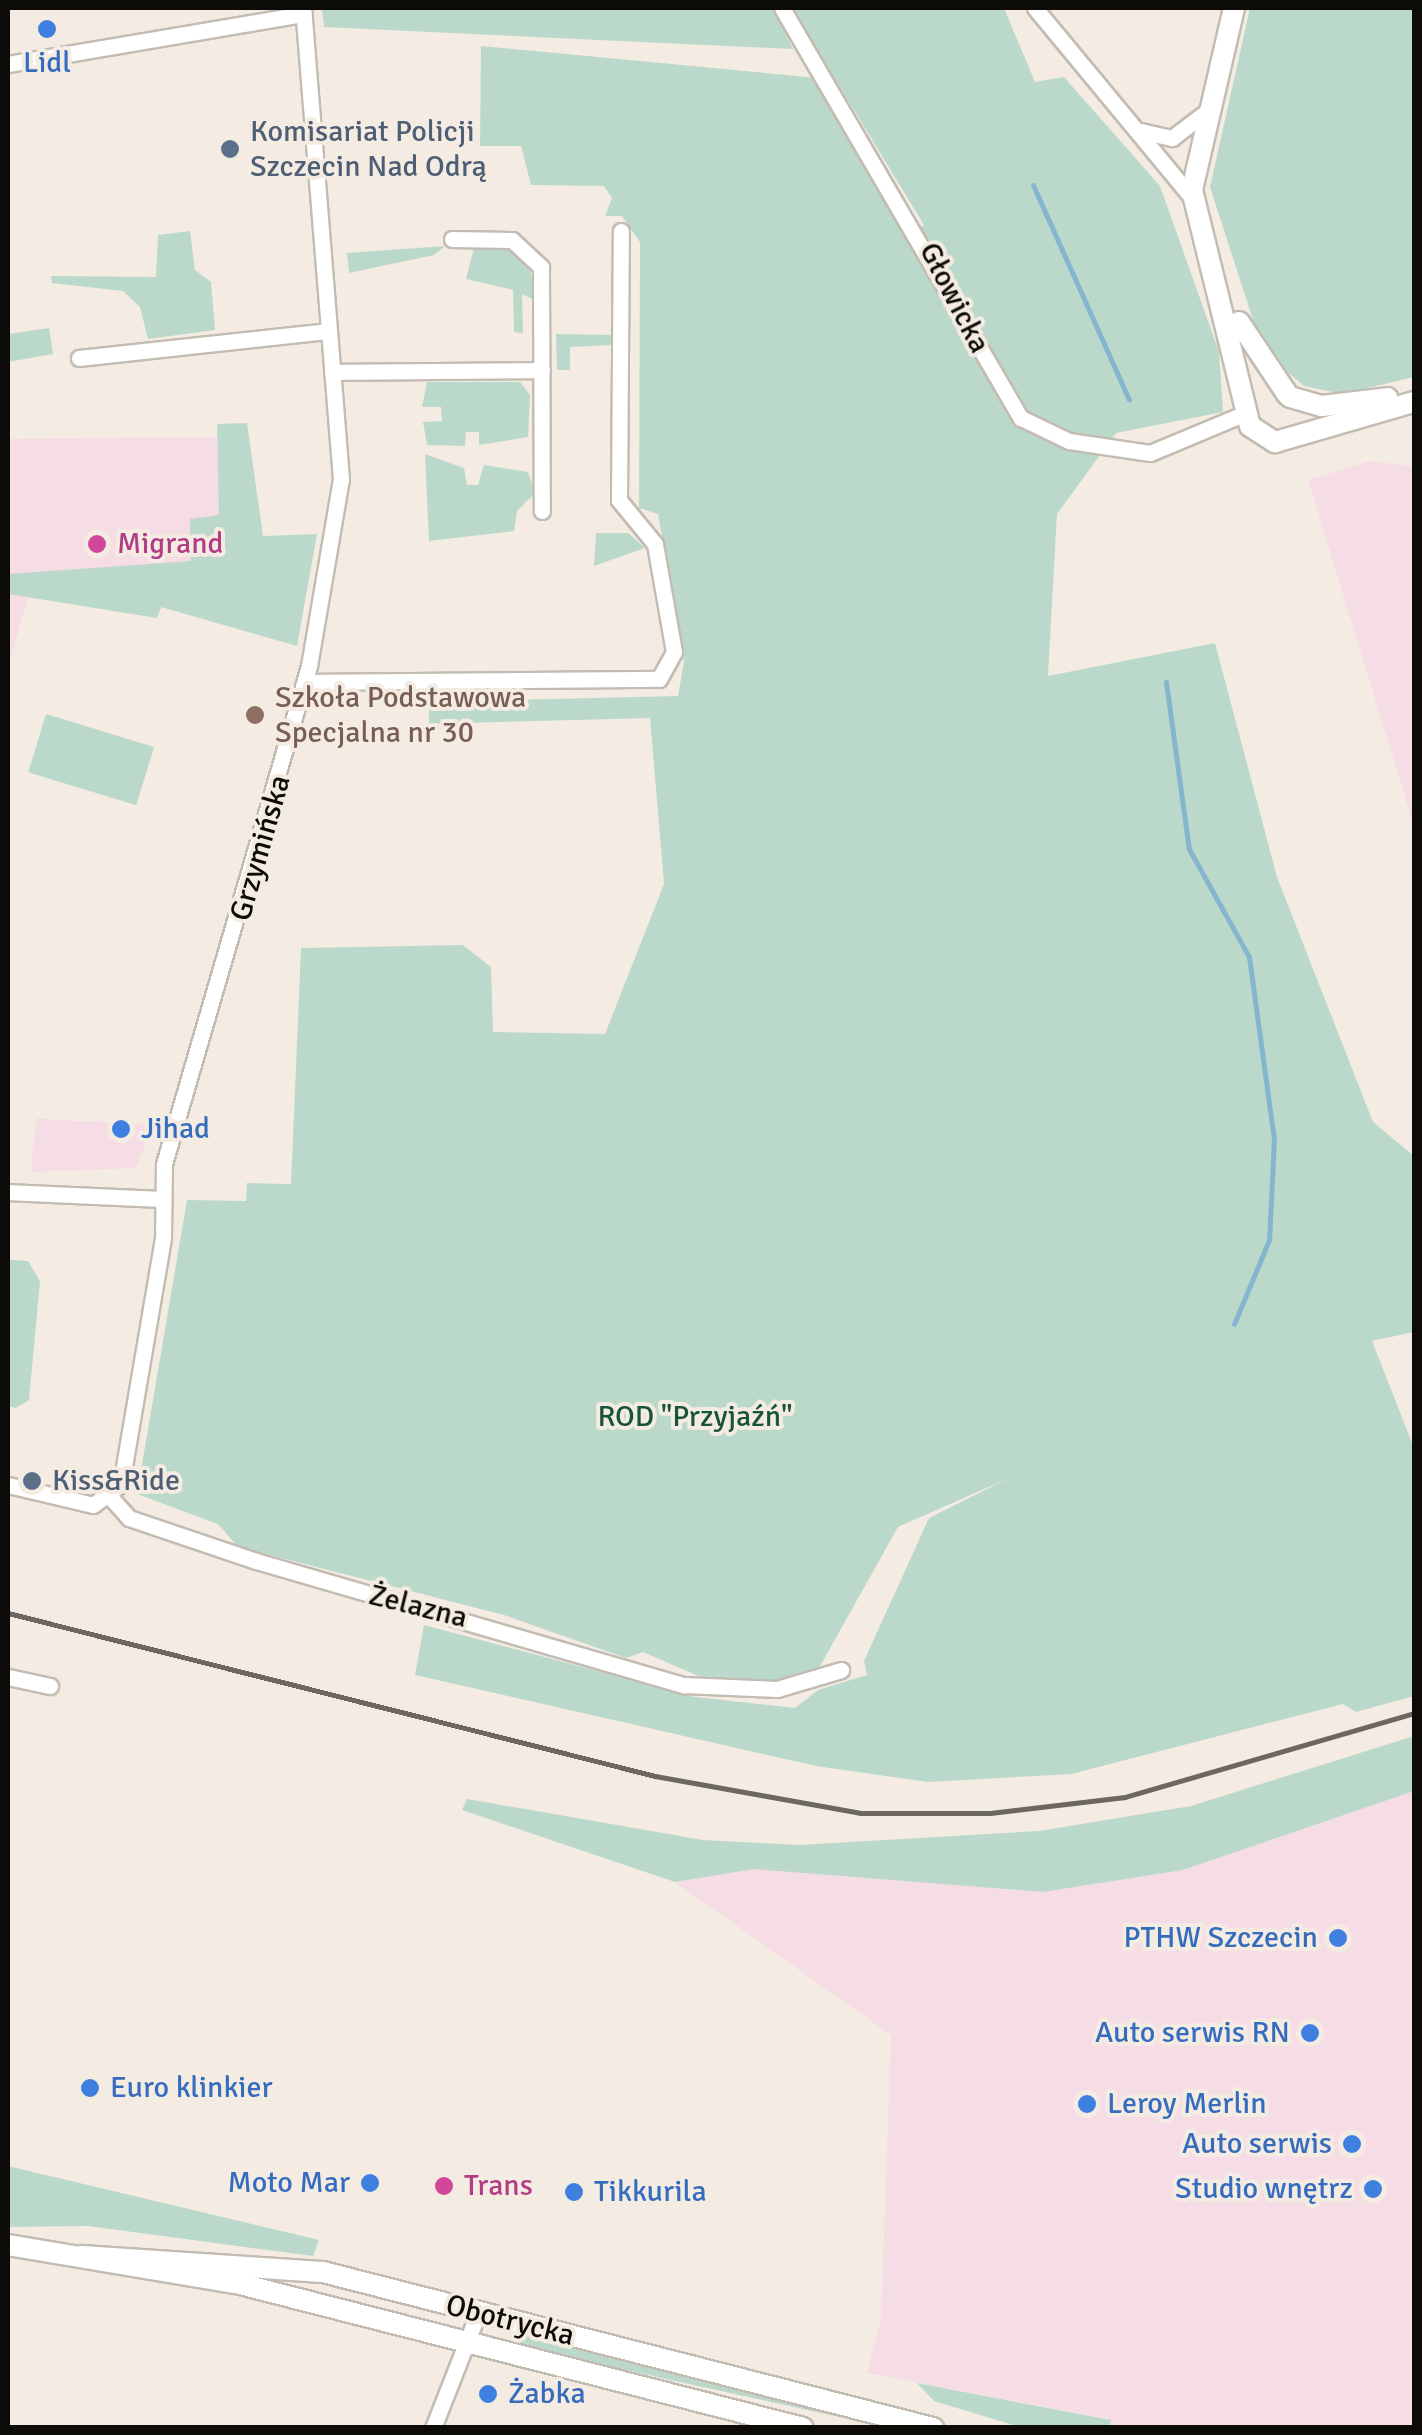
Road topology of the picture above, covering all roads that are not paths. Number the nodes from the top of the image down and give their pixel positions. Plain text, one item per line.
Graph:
1 (782, 8) edge
2 (1035, 8) edge
3 (1234, 8) edge
4 (303, 11) edge
5 (8, 64) edge
6 (1206, 112) junction
7 (1130, 124) junction
8 (1194, 200) junction
9 (621, 231) dead end
10 (452, 239) dead end
11 (1206, 241) junction
12 (329, 331) junction
13 (79, 358) dead end
14 (542, 370) junction
15 (332, 372) junction
16 (1289, 396) junction
17 (1414, 398) edge
18 (1250, 418) junction
19 (1287, 439) junction
20 (542, 510) dead end
21 (306, 682) junction
22 (8, 1192) edge
23 (160, 1199) junction
24 (8, 1485) edge
25 (111, 1498) junction
26 (841, 1670) dead end
27 (8, 1677) edge
28 (50, 1686) dead end
29 (8, 2246) edge
30 (81, 2256) junction
31 (478, 2313) junction
32 (463, 2341) junction
33 (433, 2428) edge
34 (803, 2428) edge
35 (934, 2428) edge

1 - 18 street, Głowicka
2 - 7 street
3 - 6 street
4 - 5 street
4 - 12 street, Grzymińska
6 - 7 street
6 - 8 street
7 - 8 street
8 - 11 street
9 - 21 street
10 - 14 street
11 - 16 street
11 - 18 street
12 - 13 street
12 - 15 street, Grzymińska
14 - 15 street
14 - 20 street
15 - 21 street, Grzymińska
16 - 17 street
16 - 18 street
16 - 19 street
17 - 19 street
18 - 19 street
21 - 23 street, Grzymińska
22 - 23 street
23 - 25 street, Grzymińska
24 - 25 street
25 - 26 street, Żelazna
27 - 28 street
29 - 30 street, Obotrycka
30 - 31 street, Obotrycka
30 - 32 street, Obotrycka
31 - 32 street
31 - 35 street, Obotrycka
32 - 33 street
32 - 34 street, Obotrycka

